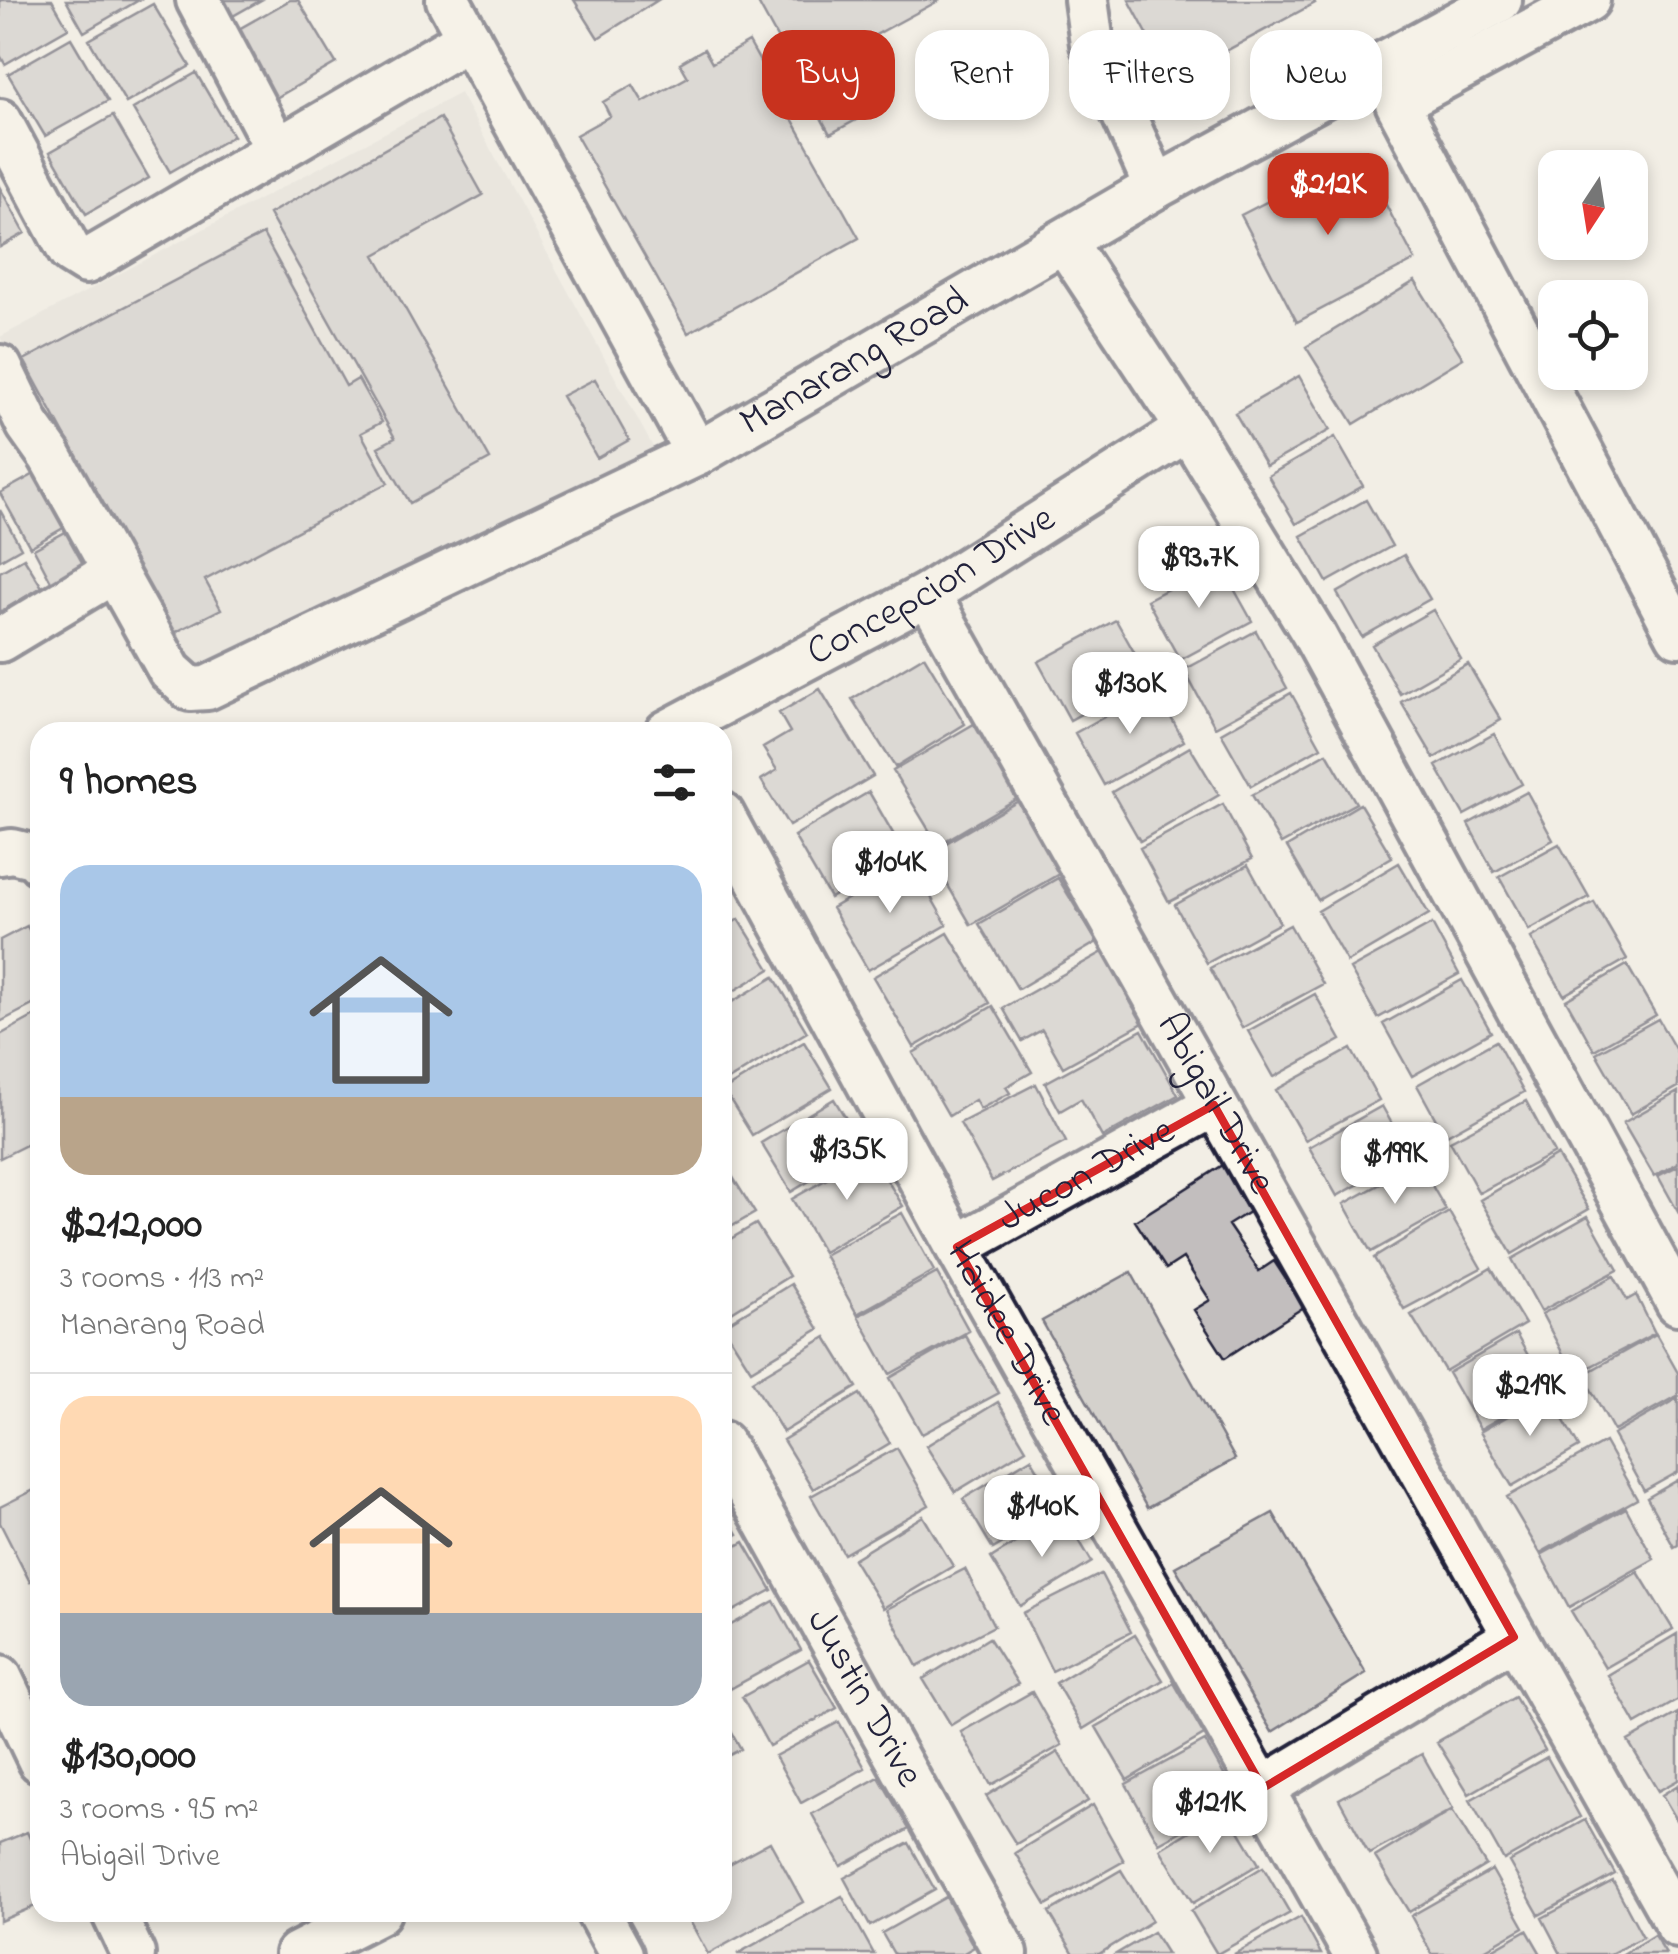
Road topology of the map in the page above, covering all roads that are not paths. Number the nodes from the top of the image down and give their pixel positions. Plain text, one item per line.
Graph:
1 (198, 0) edge
2 (448, 0) edge
3 (1086, 0) edge
4 (1500, 0) edge
5 (1588, 0) edge
6 (469, 38) junction
7 (0, 121) edge
8 (278, 151) junction
9 (1156, 187) junction
10 (1064, 241) junction
11 (0, 366) edge
12 (1188, 429) junction
13 (14, 433) edge
14 (697, 454) junction
15 (113, 572) junction
16 (928, 594) junction
17 (1678, 635) edge
18 (0, 640) edge
19 (691, 722) edge
20 (732, 832) edge
21 (0, 852) edge
22 (30, 855) edge
23 (1214, 1105) junction
24 (957, 1246) junction
25 (1678, 1303) edge
26 (732, 1461) edge
27 (1514, 1637) junction
28 (0, 1677) edge
29 (30, 1739) edge
30 (1263, 1788) junction
31 (118, 1922) edge
32 (359, 1922) edge
33 (603, 1922) edge
34 (1678, 1926) edge
35 (133, 1954) edge
36 (296, 1954) edge
37 (621, 1954) edge
38 (1006, 1954) edge
39 (1355, 1954) edge

1 - 8 street
2 - 6 street
3 - 9 street
4 - 9 street, Manarang Road
5 - 17 street
6 - 8 street
6 - 14 street
7 - 8 street
9 - 10 street, Manarang Road
10 - 12 street
10 - 14 street, Manarang Road
11 - 13 street
12 - 16 street, Concepcion Drive
12 - 25 street
13 - 15 street
14 - 15 street, Manarang Road
15 - 18 street
16 - 19 street, Concepcion Drive
16 - 23 street, Abigail Drive
20 - 24 street, Haidee Drive
21 - 22 street
23 - 24 street, Jucon Drive
23 - 27 street, Abigail Drive
24 - 30 street, Haidee Drive
26 - 38 street, Justin Drive
27 - 30 street
27 - 34 street, Abigail Drive
28 - 29 street
30 - 39 street, Haidee Drive
31 - 35 street
32 - 36 street
33 - 37 street

